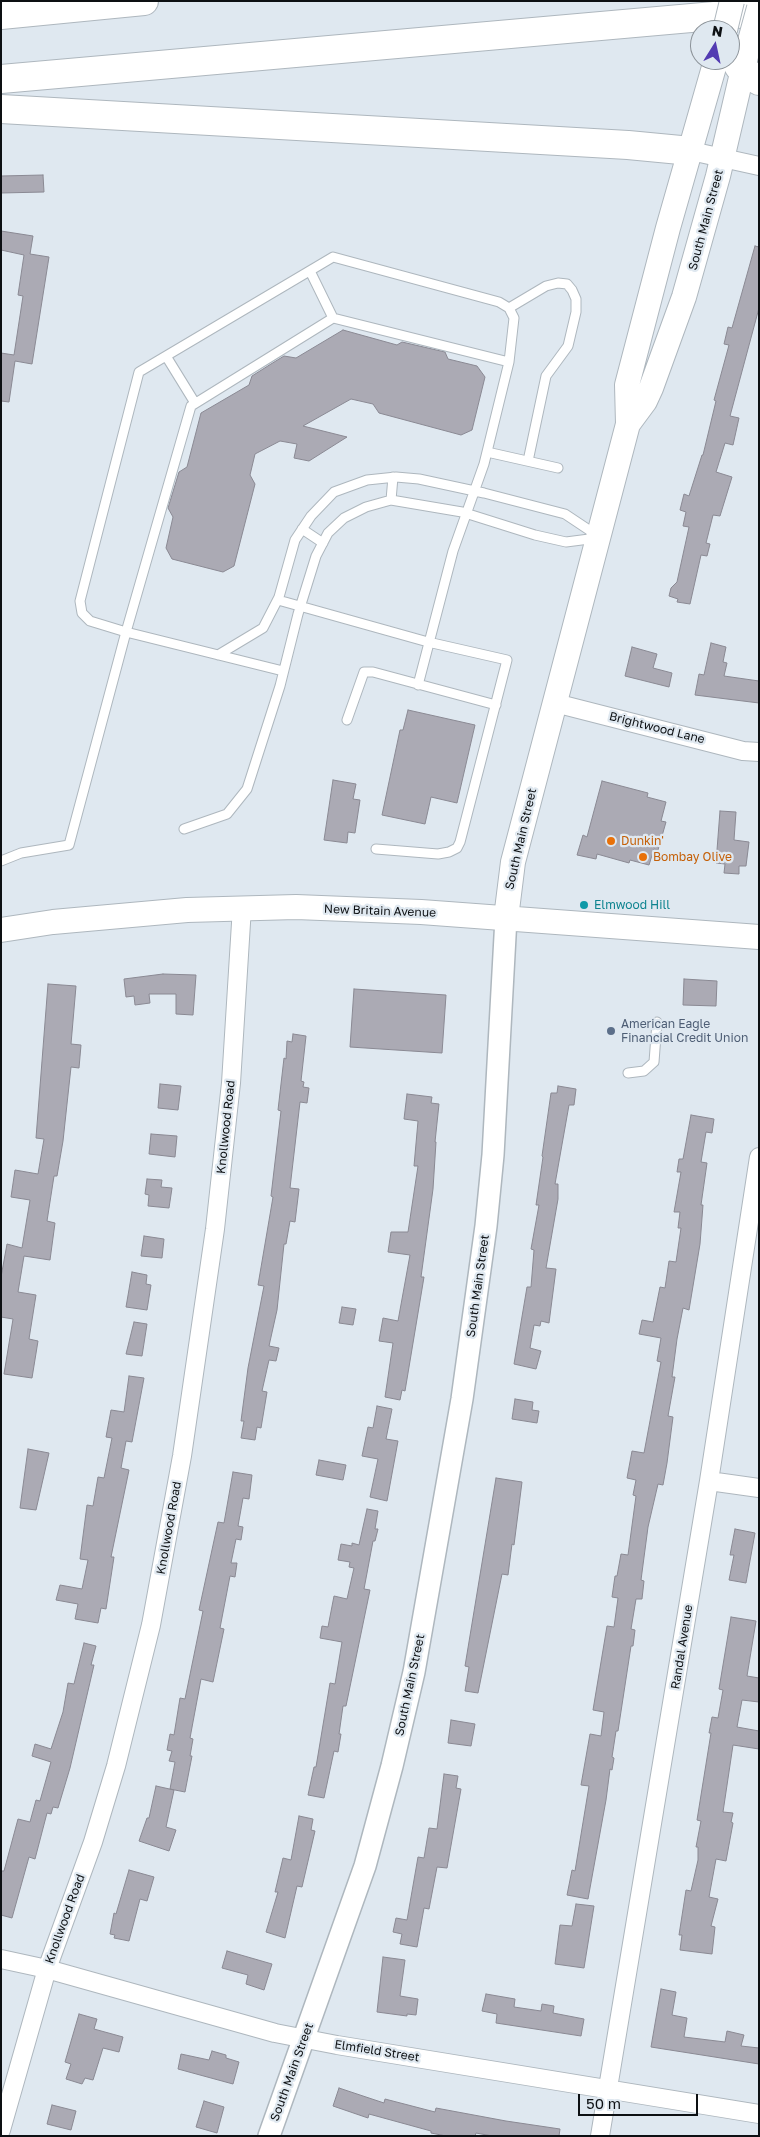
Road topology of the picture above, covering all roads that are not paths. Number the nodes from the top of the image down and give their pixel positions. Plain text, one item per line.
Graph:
1 (144, 1) edge
2 (759, 8) edge
3 (759, 12) edge
4 (1, 15) edge
5 (740, 36) edge
6 (724, 70) edge
7 (732, 70) edge
8 (1, 79) edge
9 (1, 109) edge
10 (691, 151) junction
11 (723, 157) junction
12 (759, 166) edge
13 (668, 228) junction
14 (702, 237) junction
15 (310, 271) junction
16 (509, 308) junction
17 (648, 308) junction
18 (678, 316) junction
19 (334, 318) junction
20 (166, 356) junction
21 (509, 362) junction
22 (195, 403) junction
23 (628, 424) junction
24 (487, 452) junction
25 (528, 461) junction
26 (558, 468) dead end
27 (392, 477) junction
28 (475, 491) junction
29 (391, 500) junction
30 (467, 514) junction
31 (302, 529) junction
32 (600, 537) junction
33 (323, 543) junction
34 (278, 600) junction
35 (300, 606) junction
36 (126, 632) junction
37 (428, 642) junction
38 (218, 655) junction
39 (283, 671) junction
40 (418, 685) junction
41 (555, 703) junction
42 (496, 705) junction
43 (347, 720) dead end
44 (759, 752) edge
45 (184, 829) dead end
46 (376, 849) dead end
47 (1, 860) edge
48 (242, 907) junction
49 (506, 918) junction
50 (1, 930) edge
51 (759, 937) edge
52 (657, 1022) dead end
53 (628, 1073) dead end
54 (759, 1158) edge
55 (708, 1481) junction
56 (759, 1488) edge
57 (1, 1959) edge
58 (47, 1969) junction
59 (304, 2039) junction
60 (610, 2089) junction
61 (759, 2114) edge
62 (1, 2130) edge
63 (269, 2136) edge
64 (600, 2136) edge

1 - 4 highway
2 - 5 main road, South Main Street, bridge
3 - 8 highway
6 - 10 main road, South Main Street
7 - 11 main road, South Main Street
9 - 10 highway
10 - 11 street
10 - 13 main road, South Main Street
11 - 12 street
11 - 14 main road, South Main Street
13 - 14 main road
13 - 17 main road, South Main Street
14 - 18 main road, South Main Street
15 - 16 lane
15 - 19 lane
15 - 20 lane
16 - 21 lane
16 - 25 lane
17 - 18 main road
17 - 23 main road, South Main Street
18 - 23 main road, South Main Street
19 - 21 lane
19 - 22 lane
20 - 22 lane
20 - 36 lane
21 - 24 lane
22 - 36 lane
23 - 32 main road, South Main Street
24 - 25 lane
24 - 28 lane
25 - 26 lane
27 - 28 lane
27 - 29 lane
27 - 31 lane
28 - 30 lane
28 - 32 lane
29 - 30 lane
29 - 33 lane
30 - 32 lane
30 - 37 lane
31 - 33 lane
31 - 34 lane
32 - 41 main road, South Main Street
33 - 35 lane
34 - 35 lane
34 - 38 lane
35 - 37 lane
35 - 39 lane
36 - 38 lane
36 - 47 lane
37 - 40 lane
37 - 42 lane
38 - 39 lane
39 - 45 lane
40 - 42 lane
40 - 43 lane
41 - 44 street, Brightwood Lane
41 - 49 main road, South Main Street
42 - 46 lane
48 - 49 main road, New Britain Avenue
48 - 50 main road, New Britain Avenue
48 - 58 street, Knollwood Road
49 - 51 main road, New Britain Avenue
49 - 59 street, South Main Street
52 - 53 lane
54 - 55 street, Randal Avenue
55 - 56 street
55 - 60 street, Randal Avenue
57 - 58 street, Elmfield Street
58 - 59 street, Elmfield Street
58 - 62 street, Knollwood Road
59 - 60 street, Elmfield Street
59 - 63 street, South Main Street
60 - 61 street, Elmfield Street
60 - 64 street, Randal Avenue

